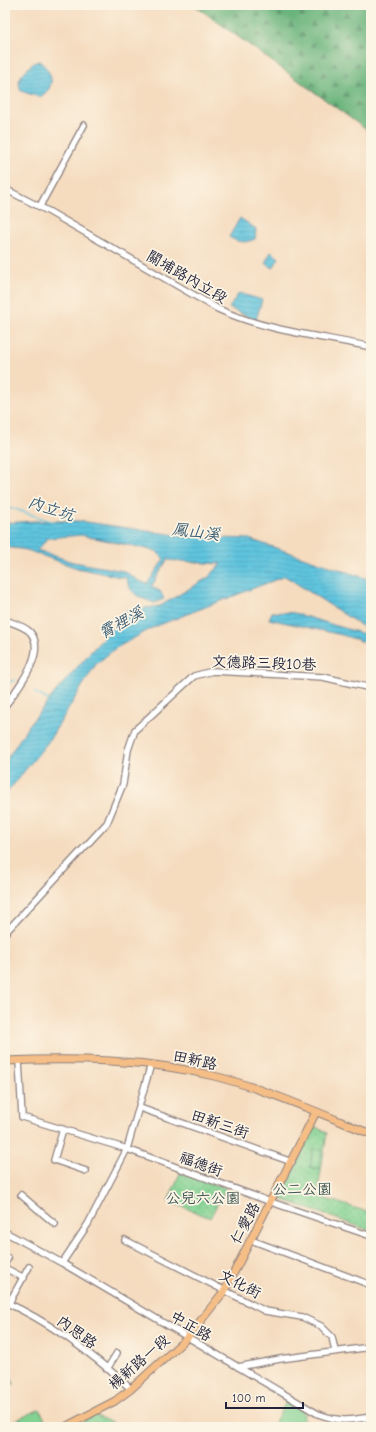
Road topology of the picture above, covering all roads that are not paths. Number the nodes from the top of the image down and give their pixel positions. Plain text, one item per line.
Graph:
1 (84, 125) dead end
2 (5, 189) edge
3 (40, 206) junction
4 (371, 347) edge
5 (5, 620) edge
6 (371, 688) edge
7 (5, 706) edge
8 (5, 933) edge
9 (19, 1060) junction
10 (5, 1061) edge
11 (151, 1064) junction
12 (140, 1108) junction
13 (316, 1112) junction
14 (63, 1129) junction
15 (371, 1134) edge
16 (128, 1149) junction
17 (292, 1162) junction
18 (86, 1171) dead end
19 (21, 1195) dead end
20 (271, 1202) junction
21 (55, 1224) dead end
22 (5, 1232) edge
23 (371, 1236) edge
24 (125, 1240) dead end
25 (251, 1240) junction
26 (62, 1263) junction
27 (29, 1267) dead end
28 (5, 1268) edge
29 (24, 1278) junction
30 (371, 1285) edge
31 (225, 1290) junction
32 (7, 1302) edge
33 (187, 1338) junction
34 (371, 1347) edge
35 (335, 1351) junction
36 (117, 1353) dead end
37 (238, 1367) junction
38 (107, 1368) junction
39 (131, 1389) junction
40 (371, 1417) edge
41 (334, 1420) junction
42 (65, 1427) edge
43 (335, 1427) edge

1 - 3 street
2 - 3 street, 關埔路內立段
3 - 4 street, 關埔路內立段
5 - 7 street
6 - 8 street, 文德路三段10巷
9 - 10 main road, 田新路
9 - 11 main road, 田新路
9 - 14 street, 福德街
11 - 12 street
11 - 13 main road, 田新路
12 - 16 street
12 - 17 street, 田新三街
13 - 15 main road, 田新路
13 - 17 main road, 仁愛路
14 - 16 street, 福德街
14 - 18 street
16 - 20 street, 福德街
16 - 26 street
17 - 20 main road, 仁愛路
19 - 21 street
20 - 23 street, 福德街
20 - 25 main road, 仁愛路
22 - 26 street, 中正路
24 - 31 street, 文化街
25 - 30 street
25 - 31 main road, 仁愛路
26 - 33 street, 中正路
27 - 29 street
28 - 29 street
29 - 32 street
31 - 33 main road, 仁愛路
31 - 35 street, 文化街
32 - 38 street, 內思路
33 - 37 street, 中正路
33 - 39 main road, 楊新路一段
34 - 35 street
35 - 37 street
36 - 38 street
37 - 41 street, 中正路
38 - 39 street, 內思路
39 - 42 main road, 楊新路一段
40 - 41 street, 中正路
41 - 43 street

